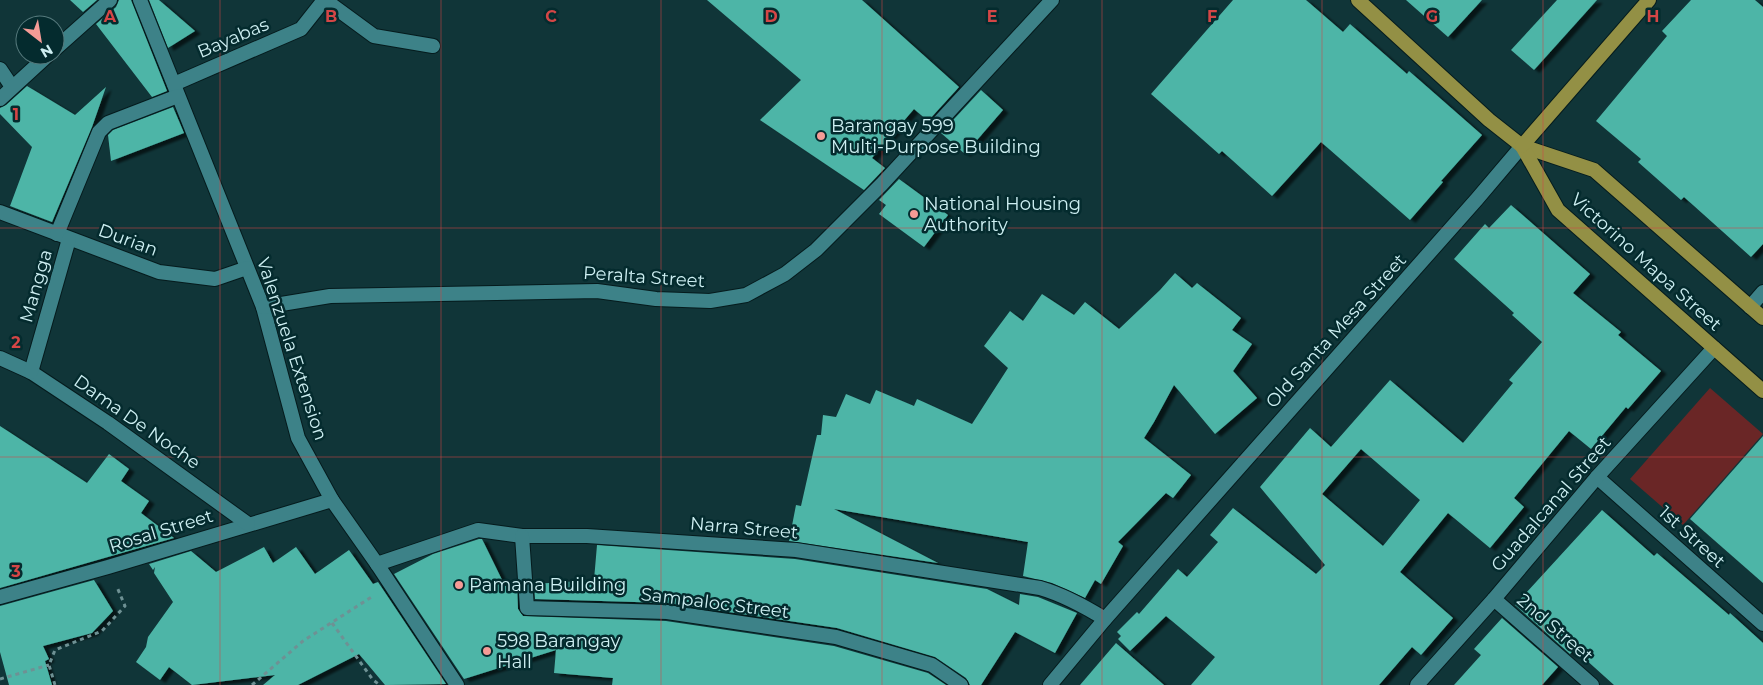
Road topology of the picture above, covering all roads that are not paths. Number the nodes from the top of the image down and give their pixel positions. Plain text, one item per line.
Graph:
1 (110, 0) edge
2 (140, 0) edge
3 (325, 0) edge
4 (1052, 0) edge
5 (1358, 0) edge
6 (1648, 0) edge
7 (65, 40) edge
8 (433, 46) dead end
9 (37, 65) edge
10 (0, 69) edge
11 (12, 87) junction
12 (176, 90) junction
13 (0, 99) edge
14 (1522, 146) junction
15 (0, 212) edge
16 (63, 236) junction
17 (247, 268) junction
18 (1763, 292) edge
19 (263, 307) junction
20 (1750, 307) junction
21 (1763, 318) edge
22 (1714, 348) junction
23 (0, 358) edge
24 (31, 372) junction
25 (1763, 391) edge
26 (1597, 477) junction
27 (332, 500) junction
28 (248, 524) junction
29 (522, 536) junction
30 (377, 564) junction
31 (0, 597) edge
32 (1494, 599) junction
33 (1105, 619) junction
34 (1763, 624) edge
35 (457, 685) edge
36 (961, 685) edge
37 (1050, 685) edge
38 (1417, 685) edge
39 (1592, 685) edge

1 - 7 street
2 - 12 street, Valenzuela Extension
3 - 8 street
3 - 12 street, Bayabas
4 - 19 street, Peralta Street
5 - 14 main road, Victorino Mapa Street
6 - 14 main road, Old Santa Mesa Street
9 - 11 street
10 - 11 street
11 - 13 street
12 - 16 street, Bayabas
12 - 17 street, Valenzuela Extension
14 - 20 main road, Victorino Mapa Street
14 - 22 main road, Victorino Mapa Street
14 - 33 street, Old Santa Mesa Street
15 - 16 street, Durian
16 - 17 street, Durian
16 - 24 street, Mangga
17 - 19 street, Valenzuela Extension
18 - 20 street
19 - 27 street, Valenzuela Extension
20 - 21 main road, Victorino Mapa Street
22 - 25 main road, Victorino Mapa Street
22 - 26 street, Guadalcanal Street
23 - 24 street, Dama De Noche
24 - 28 street, Dama De Noche
26 - 32 street, Guadalcanal Street
26 - 34 street, 1st Street
27 - 28 street, Rosal Street
27 - 30 street, Valenzuela Extension
28 - 31 street, Rosal Street
29 - 30 street, Narra Street
29 - 33 street, Narra Street
29 - 36 street, Sampaloc Street
30 - 35 street, Valenzuela Extension
32 - 38 street, Guadalcanal Street
32 - 39 street, 2nd Street
33 - 37 street, Old Santa Mesa Street

